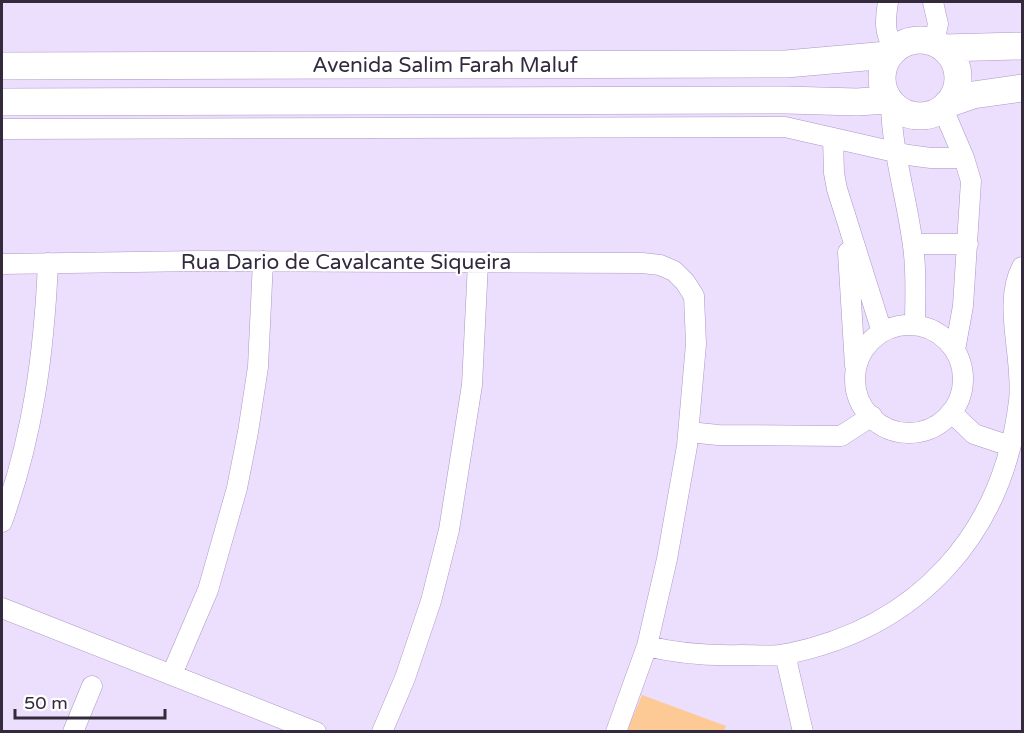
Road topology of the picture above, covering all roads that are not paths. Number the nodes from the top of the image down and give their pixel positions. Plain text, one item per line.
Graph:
1 (888, 2) edge
2 (933, 2) edge
3 (939, 45) junction
4 (1023, 46) edge
5 (891, 53) junction
6 (2, 66) edge
7 (1023, 88) edge
8 (2, 102) edge
9 (890, 102) junction
10 (945, 106) junction
11 (2, 129) edge
12 (833, 138) junction
13 (896, 152) junction
14 (964, 158) junction
15 (845, 216) junction
16 (913, 244) junction
17 (968, 244) junction
18 (263, 261) junction
19 (48, 263) junction
20 (478, 263) junction
21 (2, 264) edge
22 (1020, 273) edge
23 (915, 325) junction
24 (882, 332) junction
25 (955, 350) junction
26 (856, 376) junction
27 (951, 412) junction
28 (872, 416) junction
29 (689, 432) junction
30 (1011, 446) junction
31 (2, 522) edge
32 (2, 608) edge
33 (647, 646) junction
34 (785, 654) junction
35 (172, 674) junction
36 (92, 686) dead end
37 (73, 732) edge
38 (316, 732) edge
39 (382, 732) edge
40 (616, 732) edge
41 (803, 732) edge

1 - 5 street
2 - 3 street
3 - 4 main road
3 - 5 main road
3 - 10 main road
5 - 6 main road, Avenida Salim Farah Maluf
5 - 9 main road
7 - 10 main road
8 - 9 main road, Avenida Salim Farah Maluf
9 - 10 main road
9 - 13 street
10 - 14 street
11 - 12 street
12 - 13 street
12 - 15 street
13 - 14 street
13 - 16 street
14 - 17 street
15 - 24 street
15 - 26 street
16 - 17 street
16 - 23 street
17 - 25 street
18 - 19 street, Rua Dario de Cavalcante Siqueira
18 - 20 street, Rua Dario de Cavalcante Siqueira
18 - 35 street
19 - 21 street, Rua Dario de Cavalcante Siqueira
19 - 31 street
20 - 29 street, Rua Dario de Cavalcante Siqueira
20 - 39 street
22 - 30 street
23 - 24 street
23 - 25 street
24 - 26 street
25 - 27 street
26 - 28 street
27 - 28 street
27 - 30 street
28 - 29 street
29 - 33 street
30 - 34 street
32 - 35 street
33 - 34 street
33 - 40 street
34 - 41 street
35 - 38 street
36 - 37 street

